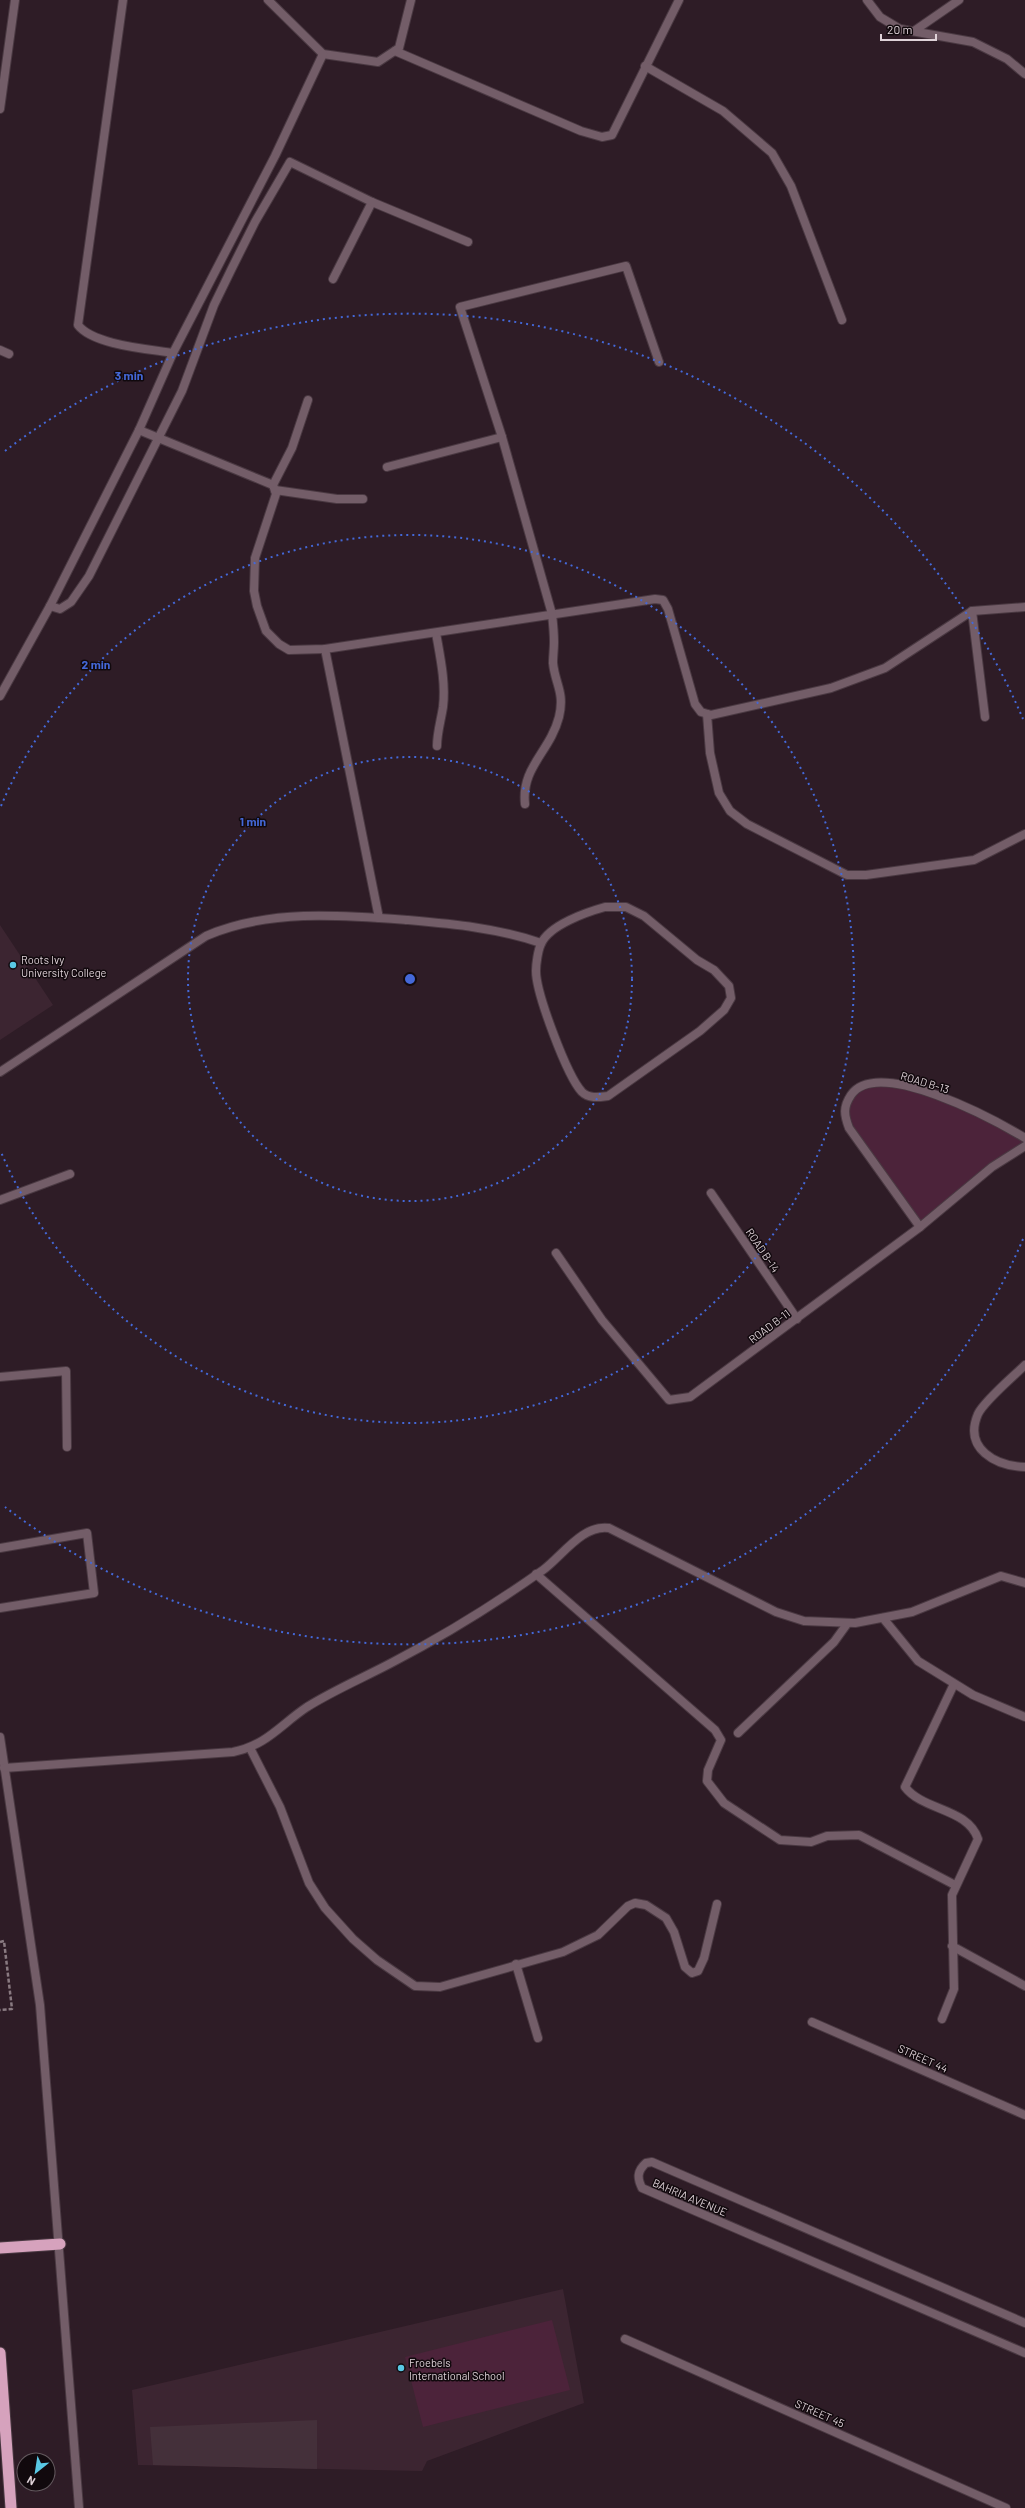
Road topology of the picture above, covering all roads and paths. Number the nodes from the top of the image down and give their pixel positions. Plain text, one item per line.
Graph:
1 (15, 0) edge
2 (123, 0) edge
3 (268, 0) edge
4 (411, 0) edge
5 (679, 0) edge
6 (867, 0) edge
7 (959, 0) edge
8 (914, 31) junction
9 (395, 51) junction
10 (323, 54) junction
11 (645, 66) junction
12 (1024, 71) edge
13 (0, 109) edge
14 (372, 202) junction
15 (468, 242) dead end
16 (333, 280) dead end
17 (842, 320) dead end
18 (0, 350) edge
19 (9, 354) dead end
20 (173, 354) junction
21 (659, 362) dead end
22 (308, 400) dead end
23 (139, 430) junction
24 (502, 437) junction
25 (159, 438) junction
26 (387, 467) dead end
27 (274, 488) junction
28 (363, 498) dead end
29 (50, 606) junction
30 (1025, 607) edge
31 (972, 611) junction
32 (552, 614) junction
33 (436, 633) junction
34 (325, 650) junction
35 (0, 696) edge
36 (708, 714) junction
37 (985, 717) dead end
38 (437, 746) dead end
39 (526, 804) dead end
40 (1025, 834) edge
41 (379, 918) junction
42 (541, 943) junction
43 (0, 1072) edge
44 (1025, 1138) edge
45 (1025, 1146) edge
46 (70, 1174) dead end
47 (711, 1193) dead end
48 (0, 1200) edge
49 (920, 1227) junction
50 (556, 1253) dead end
51 (796, 1319) junction
52 (1025, 1365) edge
53 (0, 1377) edge
54 (66, 1447) dead end
55 (1025, 1467) edge
56 (0, 1548) edge
57 (536, 1574) junction
58 (1025, 1583) edge
59 (0, 1608) edge
60 (883, 1618) junction
61 (847, 1624) junction
62 (954, 1684) junction
63 (1025, 1717) edge
64 (738, 1734) dead end
65 (0, 1737) edge
66 (250, 1748) junction
67 (4, 1768) junction
68 (955, 1885) junction
69 (717, 1904) dead end
70 (0, 1942) edge
71 (952, 1946) junction
72 (516, 1964) junction
73 (1025, 1986) edge
74 (0, 2010) edge
75 (942, 2019) dead end
76 (812, 2022) dead end
77 (538, 2038) dead end
78 (1025, 2114) edge
79 (60, 2244) junction
80 (0, 2248) edge
81 (1025, 2323) edge
82 (625, 2339) dead end
83 (0, 2353) edge
84 (1025, 2353) edge
85 (11, 2508) edge
86 (79, 2508) edge
87 (1006, 2508) edge

1 - 13 street
2 - 20 street
3 - 10 street
4 - 9 street
5 - 11 street
6 - 8 street
7 - 8 street
8 - 12 street
9 - 10 street
9 - 11 street
10 - 20 street
11 - 17 street
14 - 15 street
14 - 16 street
14 - 25 street
18 - 19 street
20 - 23 street
21 - 24 street
22 - 27 street
23 - 25 street
23 - 29 street
24 - 26 street
24 - 32 street
25 - 27 street
25 - 29 street
27 - 28 street
27 - 34 street
29 - 35 street
30 - 31 street
31 - 36 street
31 - 37 street
32 - 33 street
32 - 36 street
32 - 39 street
33 - 34 street
33 - 38 street
34 - 41 street
36 - 40 street
41 - 42 street
41 - 43 street
42 - 42 street
44 - 49 street, ROAD B-13
45 - 49 street, ROAD B-11
46 - 48 street
47 - 51 street, ROAD B-14
49 - 51 street, ROAD B-11
50 - 51 street, ROAD B-11
52 - 55 street
53 - 54 street
56 - 59 street
57 - 61 street
57 - 66 street
57 - 68 street
58 - 60 street
60 - 61 street
60 - 62 street
61 - 64 street
62 - 63 street
62 - 68 street
65 - 67 street
66 - 67 street
66 - 72 street
67 - 79 street
68 - 71 street
69 - 72 street
70 - 74 path
71 - 73 street
71 - 75 street
72 - 77 street
76 - 78 street, STREET 44
79 - 80 highway
79 - 86 street
81 - 84 street, BAHRIA AVENUE
82 - 87 street, STREET 45
83 - 85 highway

